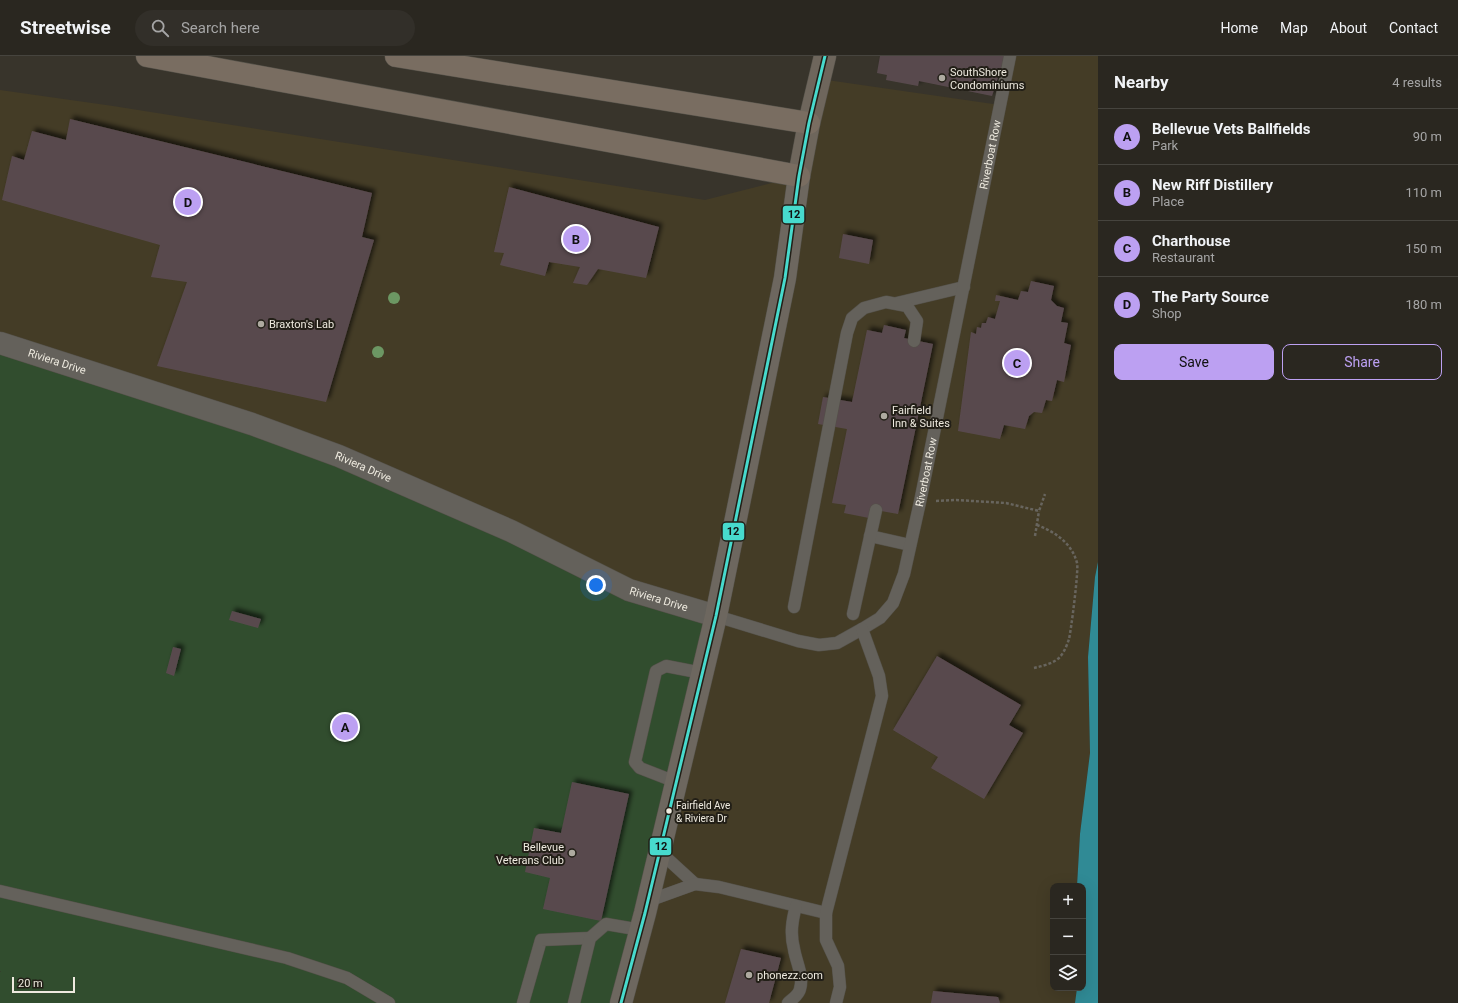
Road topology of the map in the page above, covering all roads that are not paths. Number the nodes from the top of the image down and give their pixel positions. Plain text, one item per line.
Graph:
1 (147, 56) edge
2 (396, 56) edge
3 (825, 56) edge
4 (1010, 56) edge
5 (809, 124) junction
6 (799, 176) junction
7 (964, 287) junction
8 (893, 304) junction
9 (914, 341) dead end
10 (0, 343) edge
11 (876, 510) dead end
12 (870, 536) junction
13 (910, 546) junction
14 (794, 607) dead end
15 (853, 614) dead end
16 (716, 616) junction
17 (862, 629) junction
18 (702, 673) junction
19 (676, 782) junction
20 (660, 852) junction
21 (695, 884) junction
22 (0, 892) edge
23 (796, 906) junction
24 (826, 913) junction
25 (645, 915) junction
26 (590, 938) junction
27 (389, 1003) edge
28 (524, 1003) edge
29 (574, 1003) edge
30 (621, 1003) edge
31 (788, 1003) edge
32 (836, 1003) edge

1 - 6 highway
2 - 5 highway
3 - 5 main road
4 - 7 lane, Riverboat Row
5 - 6 main road
6 - 16 main road
7 - 8 lane
7 - 13 lane, Riverboat Row
8 - 9 lane
8 - 14 lane
10 - 16 street, Riviera Drive
11 - 12 lane
12 - 13 lane
12 - 15 lane
13 - 17 lane, Riverboat Row
16 - 17 lane, Riverboat Row
16 - 18 main road
17 - 24 lane
18 - 19 main road
18 - 19 lane
19 - 20 main road
20 - 21 lane
20 - 25 main road
21 - 23 lane
21 - 25 lane
22 - 27 lane
23 - 24 lane
23 - 31 lane
24 - 32 lane
25 - 26 lane
25 - 30 main road
26 - 28 lane
26 - 29 lane

